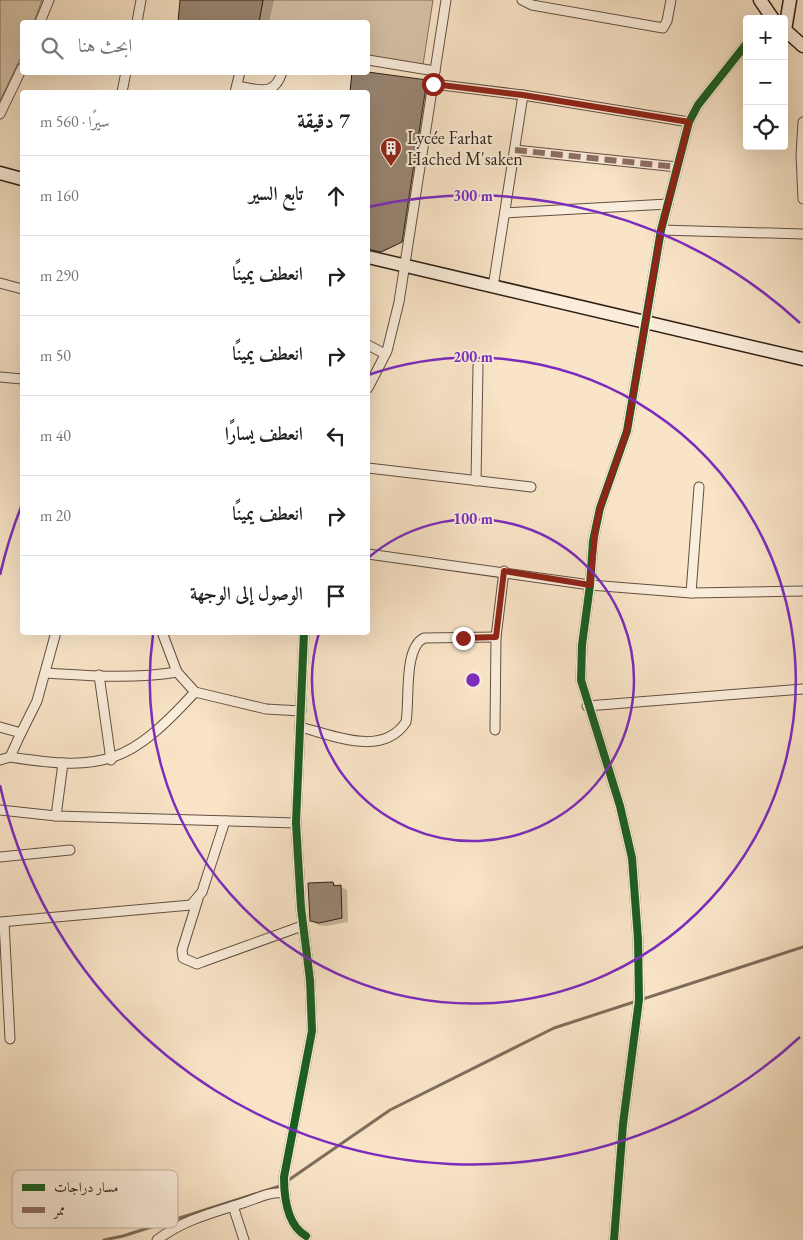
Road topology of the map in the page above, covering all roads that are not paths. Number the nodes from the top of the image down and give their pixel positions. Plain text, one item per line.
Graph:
1 (49, 0) edge
2 (141, 0) edge
3 (446, 0) edge
4 (522, 0) edge
5 (670, 0) edge
6 (760, 0) edge
7 (790, 0) edge
8 (767, 15) edge
9 (787, 15) edge
10 (41, 20) edge
11 (137, 20) edge
12 (788, 32) edge
13 (803, 46) edge
14 (743, 48) edge
15 (370, 60) edge
16 (435, 71) junction
17 (20, 72) edge
18 (125, 75) edge
19 (239, 75) edge
20 (281, 75) edge
21 (433, 84) junction
22 (236, 89) edge
23 (122, 90) edge
24 (270, 90) edge
25 (270, 90) edge
26 (523, 95) junction
27 (0, 114) edge
28 (689, 122) junction
29 (803, 122) edge
30 (515, 150) junction
31 (677, 167) junction
32 (0, 173) edge
33 (20, 178) edge
34 (803, 200) edge
35 (668, 204) junction
36 (505, 213) junction
37 (661, 230) junction
38 (803, 234) edge
39 (370, 257) edge
40 (405, 266) junction
41 (0, 284) edge
42 (493, 287) junction
43 (20, 289) edge
44 (647, 323) junction
45 (370, 346) edge
46 (385, 354) junction
47 (803, 359) edge
48 (478, 366) dead end
49 (0, 377) edge
50 (20, 380) edge
51 (370, 384) edge
52 (370, 468) edge
53 (476, 481) junction
54 (531, 487) dead end
55 (699, 487) dead end
56 (370, 554) edge
57 (504, 571) junction
58 (590, 585) junction
59 (803, 591) edge
60 (691, 593) junction
61 (55, 635) edge
62 (163, 635) edge
63 (304, 635) edge
64 (496, 637) junction
65 (177, 672) junction
66 (46, 673) junction
67 (99, 675) junction
68 (803, 689) edge
69 (195, 692) junction
70 (587, 706) junction
71 (301, 712) junction
72 (0, 727) edge
73 (300, 727) junction
74 (495, 730) dead end
75 (21, 733) junction
76 (10, 757) junction
77 (0, 760) edge
78 (111, 760) junction
79 (63, 763) junction
80 (0, 810) edge
81 (56, 816) junction
82 (225, 821) junction
83 (296, 823) junction
84 (70, 850) dead end
85 (0, 857) edge
86 (198, 899) junction
87 (2, 922) edge
88 (302, 926) junction
89 (10, 1039) dead end
90 (284, 1192) junction
91 (233, 1206) junction
92 (178, 1228) edge
93 (178, 1228) edge
94 (306, 1236) dead end
95 (157, 1240) edge
96 (244, 1240) edge
97 (614, 1240) edge

1 - 10 street
2 - 11 street
3 - 16 street
4 - 5 street
6 - 8 main road
7 - 9 main road
12 - 13 main road
14 - 28 street
15 - 16 street
16 - 21 street
17 - 27 street
18 - 23 street
19 - 22 street
20 - 25 street
21 - 26 street
21 - 40 street
22 - 24 street
26 - 28 street
26 - 30 street
28 - 31 street
29 - 34 street
30 - 31 street
30 - 36 street
31 - 35 street
32 - 33 main road
35 - 36 street
35 - 37 street
36 - 42 street
37 - 38 street
37 - 44 street
39 - 40 main road
40 - 42 main road
40 - 46 street
41 - 43 street
42 - 44 main road
44 - 47 main road
44 - 58 street
45 - 46 street
46 - 51 street
48 - 53 street
49 - 50 street
52 - 53 street
53 - 54 street
55 - 60 street
56 - 57 street
57 - 58 street
57 - 64 street
58 - 60 street
58 - 70 street
59 - 60 street
61 - 66 street
62 - 65 street
63 - 71 street
64 - 73 street
64 - 74 street
65 - 67 street
65 - 69 street
66 - 67 street
66 - 75 street
67 - 78 street
68 - 70 street
69 - 71 street
69 - 78 street
70 - 97 street
71 - 73 street
72 - 75 street
73 - 83 street
75 - 76 street
76 - 77 street
76 - 79 street
78 - 79 street
79 - 81 street
80 - 81 street
81 - 82 street
82 - 83 street
82 - 86 street
83 - 88 street
84 - 85 street
86 - 87 street
86 - 88 street
87 - 89 street
88 - 90 street
90 - 91 street
90 - 94 street
91 - 93 street
91 - 96 street
92 - 95 street

